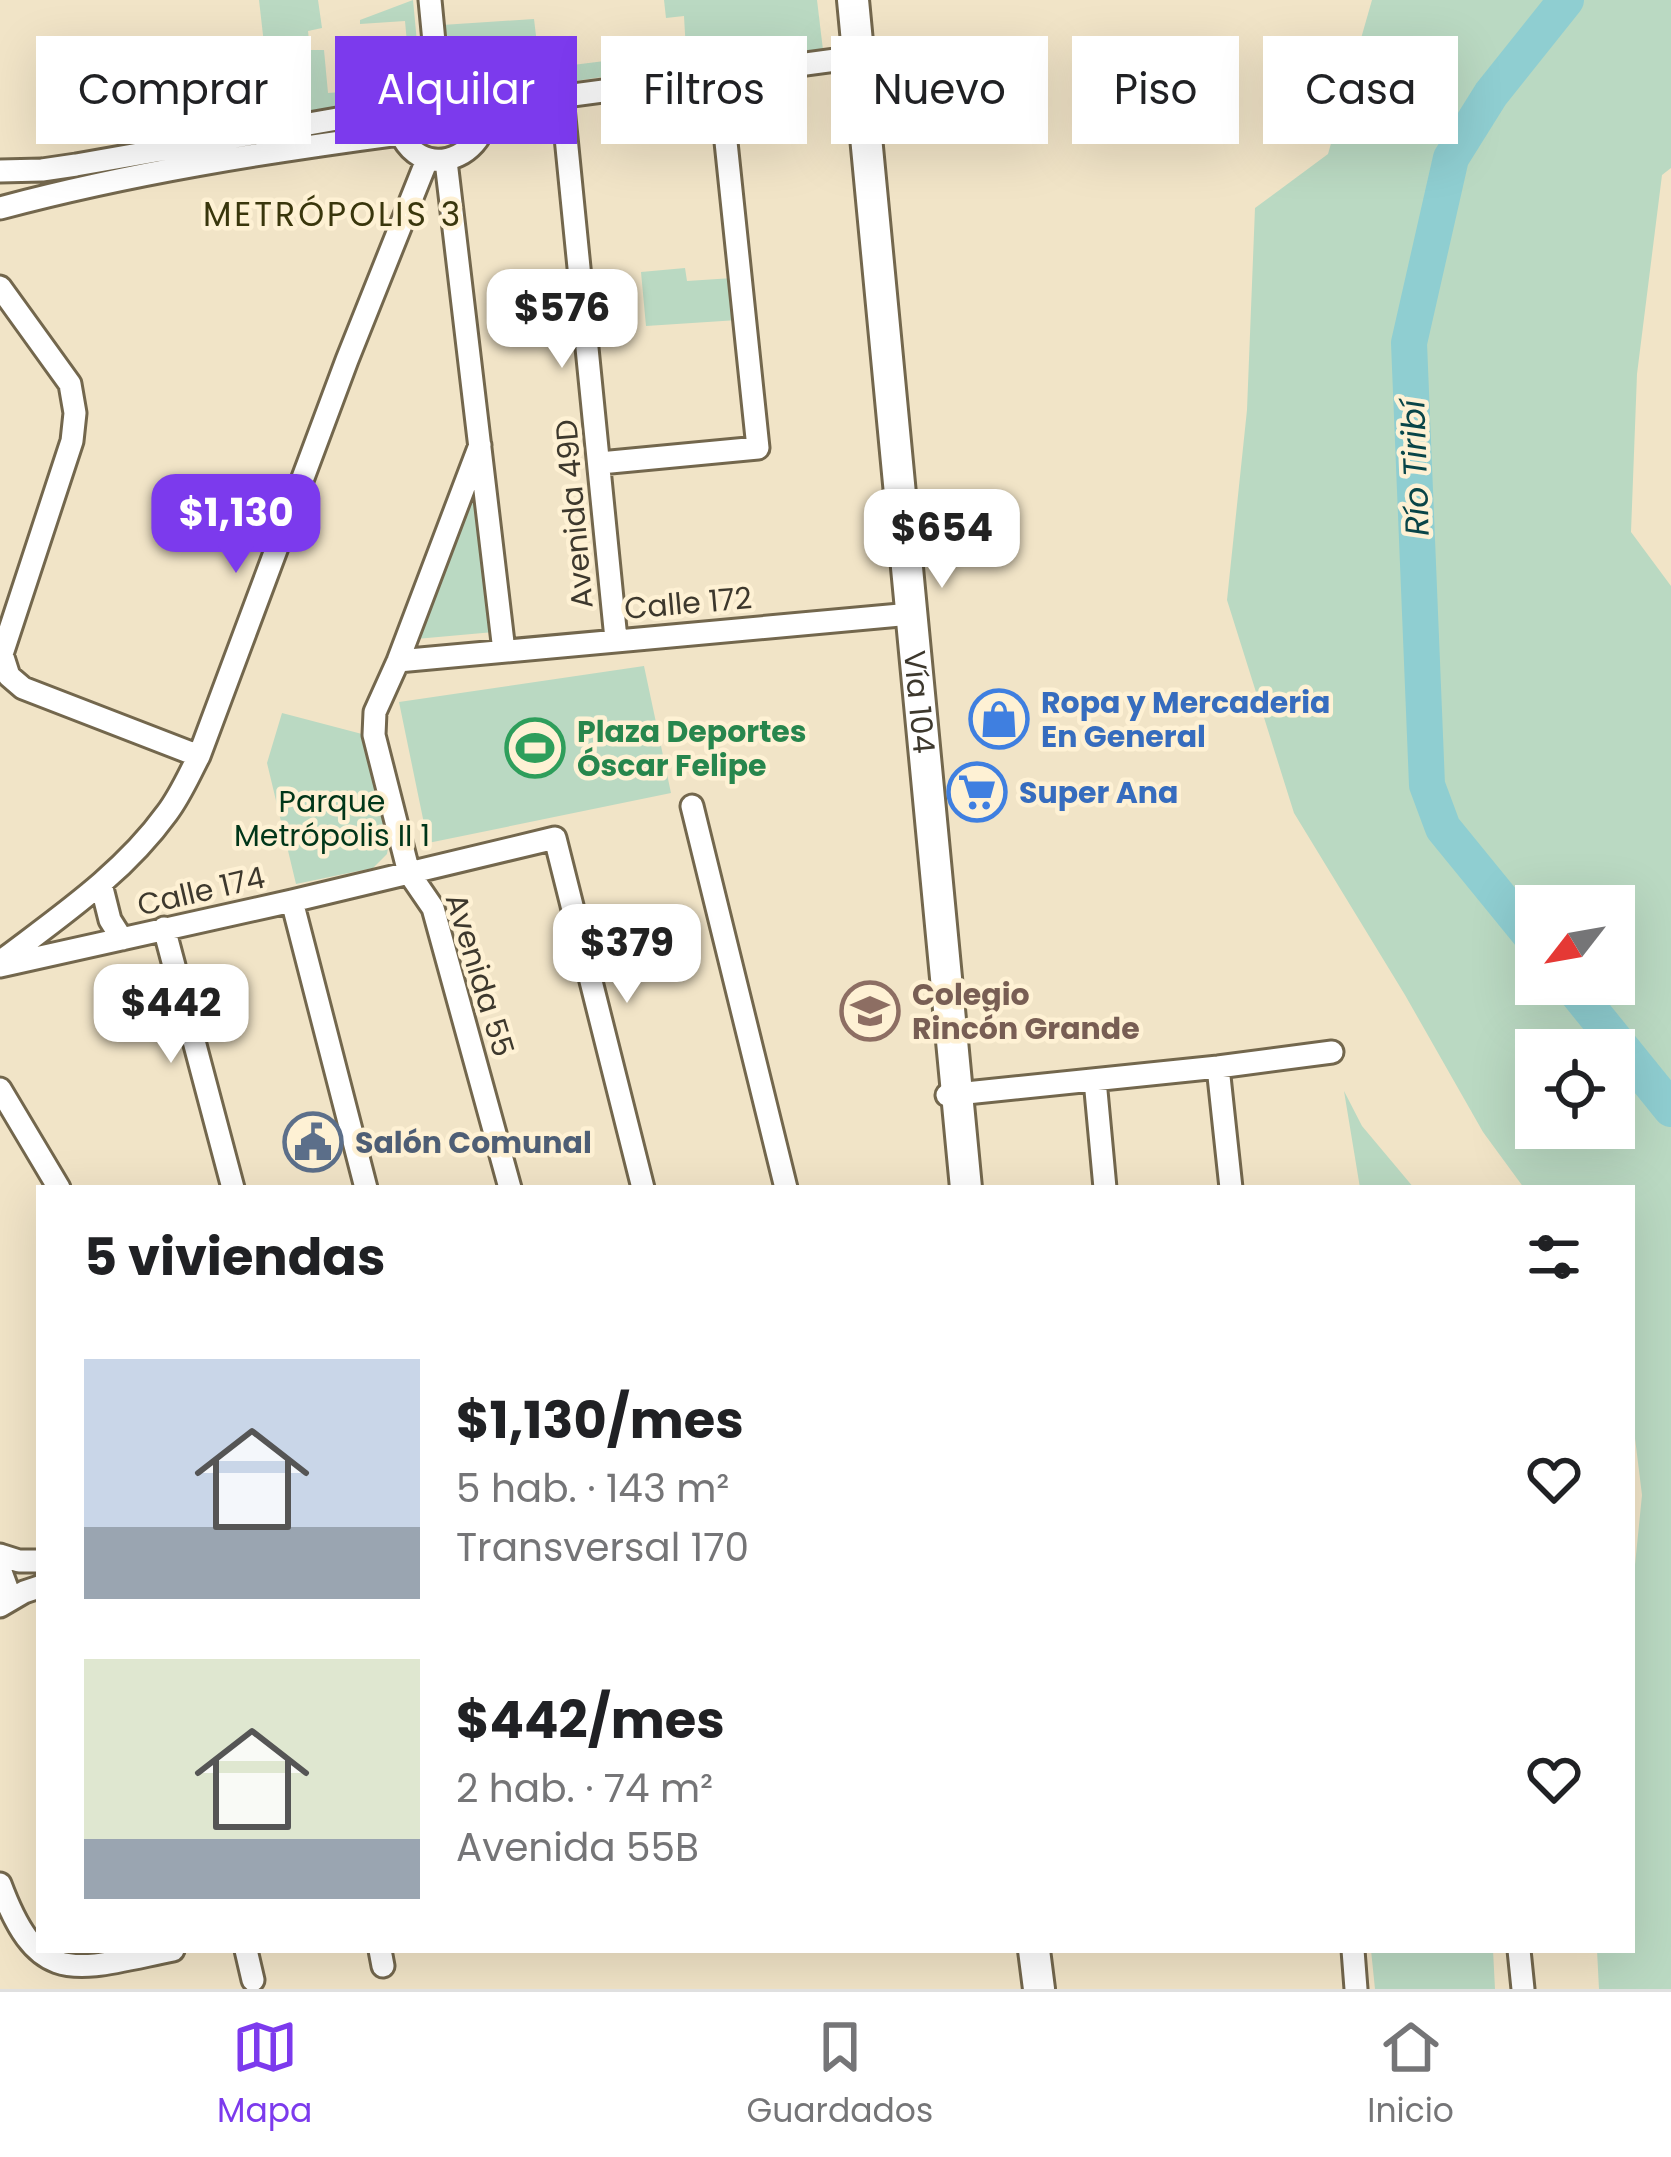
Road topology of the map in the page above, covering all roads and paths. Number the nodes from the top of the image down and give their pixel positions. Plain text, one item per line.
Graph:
1 (430, 0) edge
2 (843, 0) edge
3 (853, 0) edge
4 (433, 36) edge
5 (849, 36) edge
6 (853, 36) edge
7 (335, 120) edge
8 (335, 143) edge
9 (406, 144) edge
10 (474, 144) edge
11 (567, 144) edge
12 (728, 144) edge
13 (861, 144) edge
14 (436, 160) junction
15 (0, 171) edge
16 (0, 208) edge
17 (0, 286) edge
18 (480, 445) junction
19 (600, 463) junction
20 (906, 614) junction
21 (616, 639) junction
22 (504, 651) junction
23 (2, 654) edge
24 (398, 662) junction
25 (199, 756) junction
26 (692, 806) dead end
27 (409, 873) junction
28 (101, 884) junction
29 (292, 901) junction
30 (164, 928) junction
31 (122, 939) junction
32 (0, 964) edge
33 (1332, 1052) dead end
34 (1219, 1067) junction
35 (1095, 1080) junction
36 (0, 1089) edge
37 (952, 1095) junction
38 (57, 1185) edge
39 (232, 1185) edge
40 (365, 1185) edge
41 (509, 1185) edge
42 (642, 1185) edge
43 (785, 1185) edge
44 (956, 1185) edge
45 (966, 1185) edge
46 (1105, 1185) edge
47 (1231, 1185) edge
48 (0, 1555) edge
49 (36, 1561) edge
50 (36, 1588) edge
51 (6, 1603) edge
52 (0, 1884) edge
53 (159, 1953) edge
54 (247, 1953) edge
55 (1034, 1953) edge
56 (1353, 1953) edge
57 (1519, 1953) edge
58 (253, 1980) dead end
59 (1039, 1989) edge
60 (1357, 1989) edge
61 (1523, 1989) edge

1 - 4 street
2 - 5 main road, Vía 104
3 - 6 main road, Vía 104
7 - 15 street
8 - 16 street
9 - 14 street
10 - 14 street
11 - 19 street, Avenida 49D
12 - 19 street
13 - 20 main road, Vía 104
14 - 18 street
14 - 25 street
17 - 23 street
18 - 22 street
18 - 24 street
19 - 21 street, Avenida 49D
20 - 21 street, Calle 172
20 - 37 main road, Vía 104
21 - 22 street, Calle 172
22 - 24 street, Calle 172
23 - 25 street
24 - 27 street, Avenida 55
25 - 28 street
26 - 43 street
27 - 29 street, Calle 174
27 - 41 street, Avenida 55
27 - 42 street, Calle 174
28 - 31 street
28 - 32 street
29 - 30 street, Calle 174
29 - 40 street
30 - 31 street, Calle 174
30 - 39 street
31 - 32 street, Calle 174
33 - 34 street
34 - 35 street
34 - 47 street
35 - 37 street
35 - 46 street
36 - 38 street
37 - 44 main road, Vía 104
37 - 45 main road, Vía 104
48 - 49 street
48 - 51 street
50 - 51 street
52 - 53 street
54 - 58 street
55 - 59 main road
56 - 60 street
57 - 61 street

